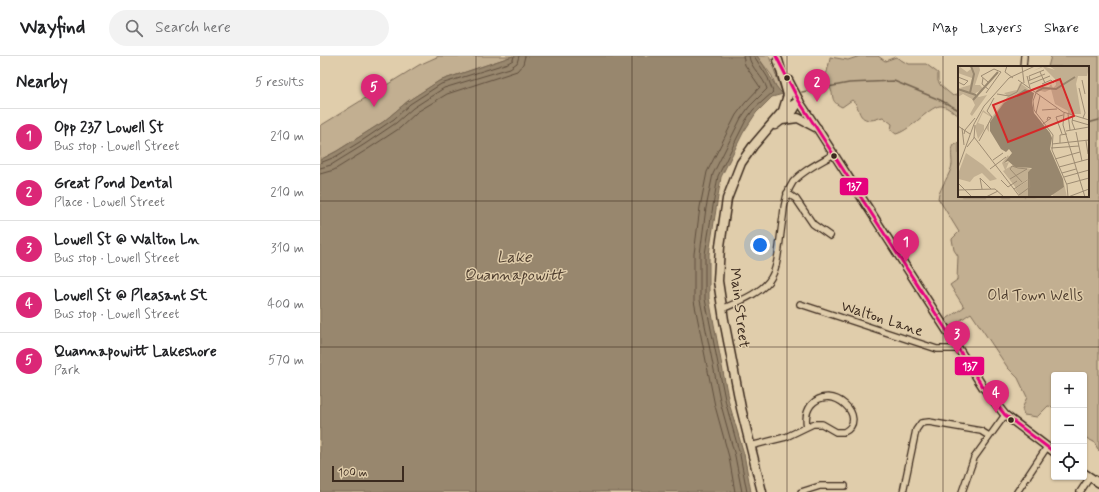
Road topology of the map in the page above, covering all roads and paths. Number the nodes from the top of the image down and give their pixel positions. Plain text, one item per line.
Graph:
1 (1024, 56) edge
2 (777, 58) edge
3 (1022, 66) edge
4 (799, 102) junction
5 (782, 112) junction
6 (782, 121) junction
7 (817, 128) junction
8 (764, 134) junction
9 (834, 154) junction
10 (787, 193) junction
11 (830, 236) dead end
12 (800, 304) dead end
13 (722, 309) junction
14 (958, 349) junction
15 (1005, 415) junction
16 (807, 426) junction
17 (990, 436) junction
18 (750, 446) junction
19 (1047, 447) junction
20 (1051, 450) edge
21 (1087, 475) edge
22 (1085, 480) edge
23 (1099, 483) edge
24 (845, 486) dead end
25 (762, 492) edge
26 (801, 492) edge
27 (903, 492) edge
28 (962, 492) edge
29 (1017, 492) edge
30 (1080, 492) edge

1 - 3 street
2 - 4 main road
2 - 5 main road
4 - 5 main road, Main Street
4 - 6 main road, Main Street
4 - 7 main road
5 - 8 main road, Main Street
6 - 7 main road
6 - 8 main road, Main Street
7 - 9 main road
8 - 13 main road, Main Street
9 - 10 street
9 - 14 main road
10 - 11 street
10 - 13 street
12 - 14 street, Walton Lane
13 - 18 main road, Main Street
14 - 15 main road
15 - 17 street
15 - 19 main road
16 - 16 street
16 - 18 street
17 - 27 street
17 - 28 street
18 - 25 main road, Main Street
19 - 20 main road
19 - 29 street
21 - 23 main road
22 - 30 street
24 - 26 street

